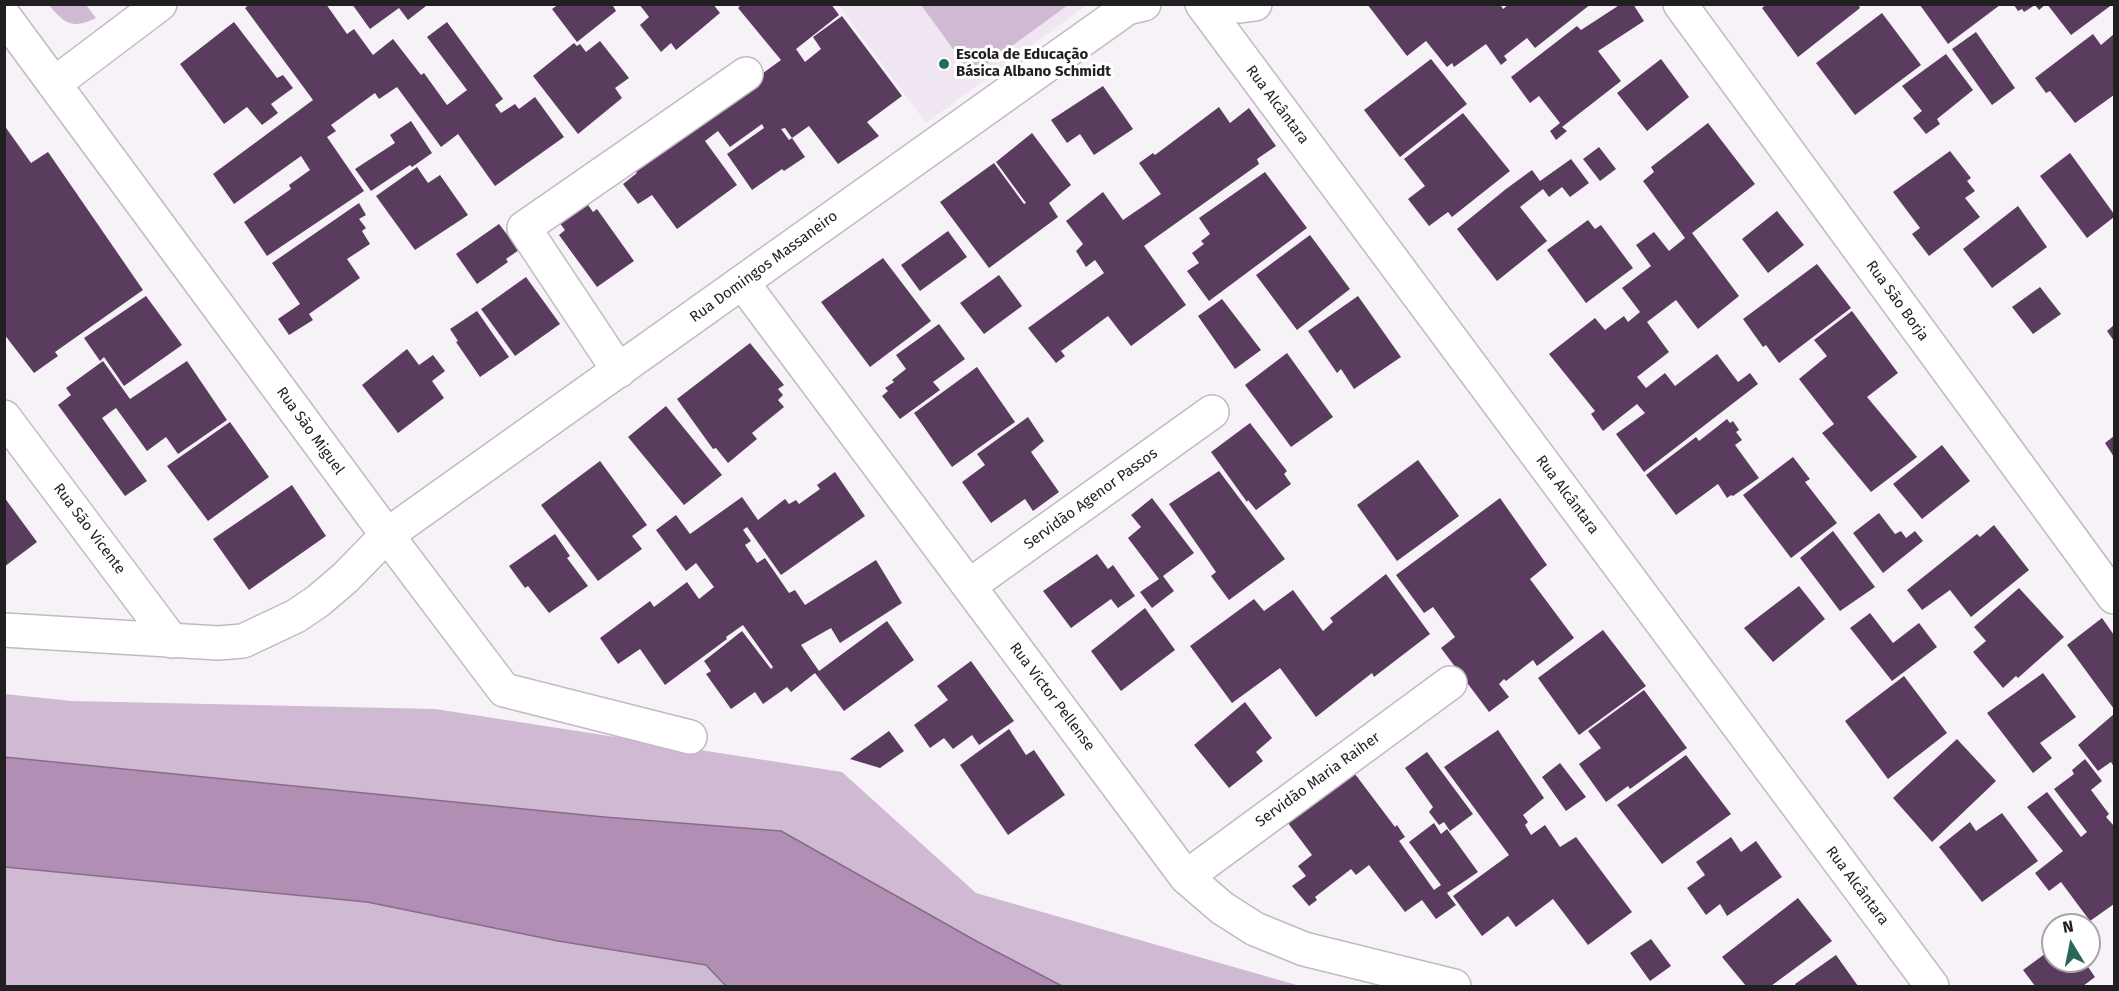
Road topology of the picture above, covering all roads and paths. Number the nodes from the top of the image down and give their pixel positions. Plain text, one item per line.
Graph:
1 (160, 4) edge
2 (1144, 4) edge
3 (1202, 4) edge
4 (1212, 4) edge
5 (1255, 4) edge
6 (1680, 4) edge
7 (4, 16) edge
8 (746, 74) dead end
9 (54, 84) junction
10 (742, 282) junction
11 (619, 371) junction
12 (1212, 412) dead end
13 (4, 417) edge
14 (387, 535) junction
15 (969, 586) junction
16 (2115, 597) edge
17 (4, 630) edge
18 (172, 641) junction
19 (1450, 683) dead end
20 (690, 737) dead end
21 (1186, 877) junction
22 (1454, 987) edge
23 (1932, 987) edge

1 - 9 street
2 - 10 street, Rua Domingos Massaneiro
3 - 23 street, Rua Alcântara
4 - 5 street
6 - 16 street, Rua São Borja
7 - 9 street, Rua São Miguel
8 - 11 street
9 - 14 street, Rua São Miguel
10 - 11 street, Rua Domingos Massaneiro
10 - 15 street, Rua Victor Pellense
11 - 14 street, Rua Domingos Massaneiro
12 - 15 street, Servidão Agenor Passos
13 - 18 street, Rua São Vicente
14 - 18 street, Rua Domingos Massaneiro
14 - 20 street, Rua São Miguel
15 - 21 street, Rua Victor Pellense
17 - 18 street, Rua Domingos Massaneiro
19 - 21 street, Servidão Maria Raiher
21 - 22 street, Rua Victor Pellense

